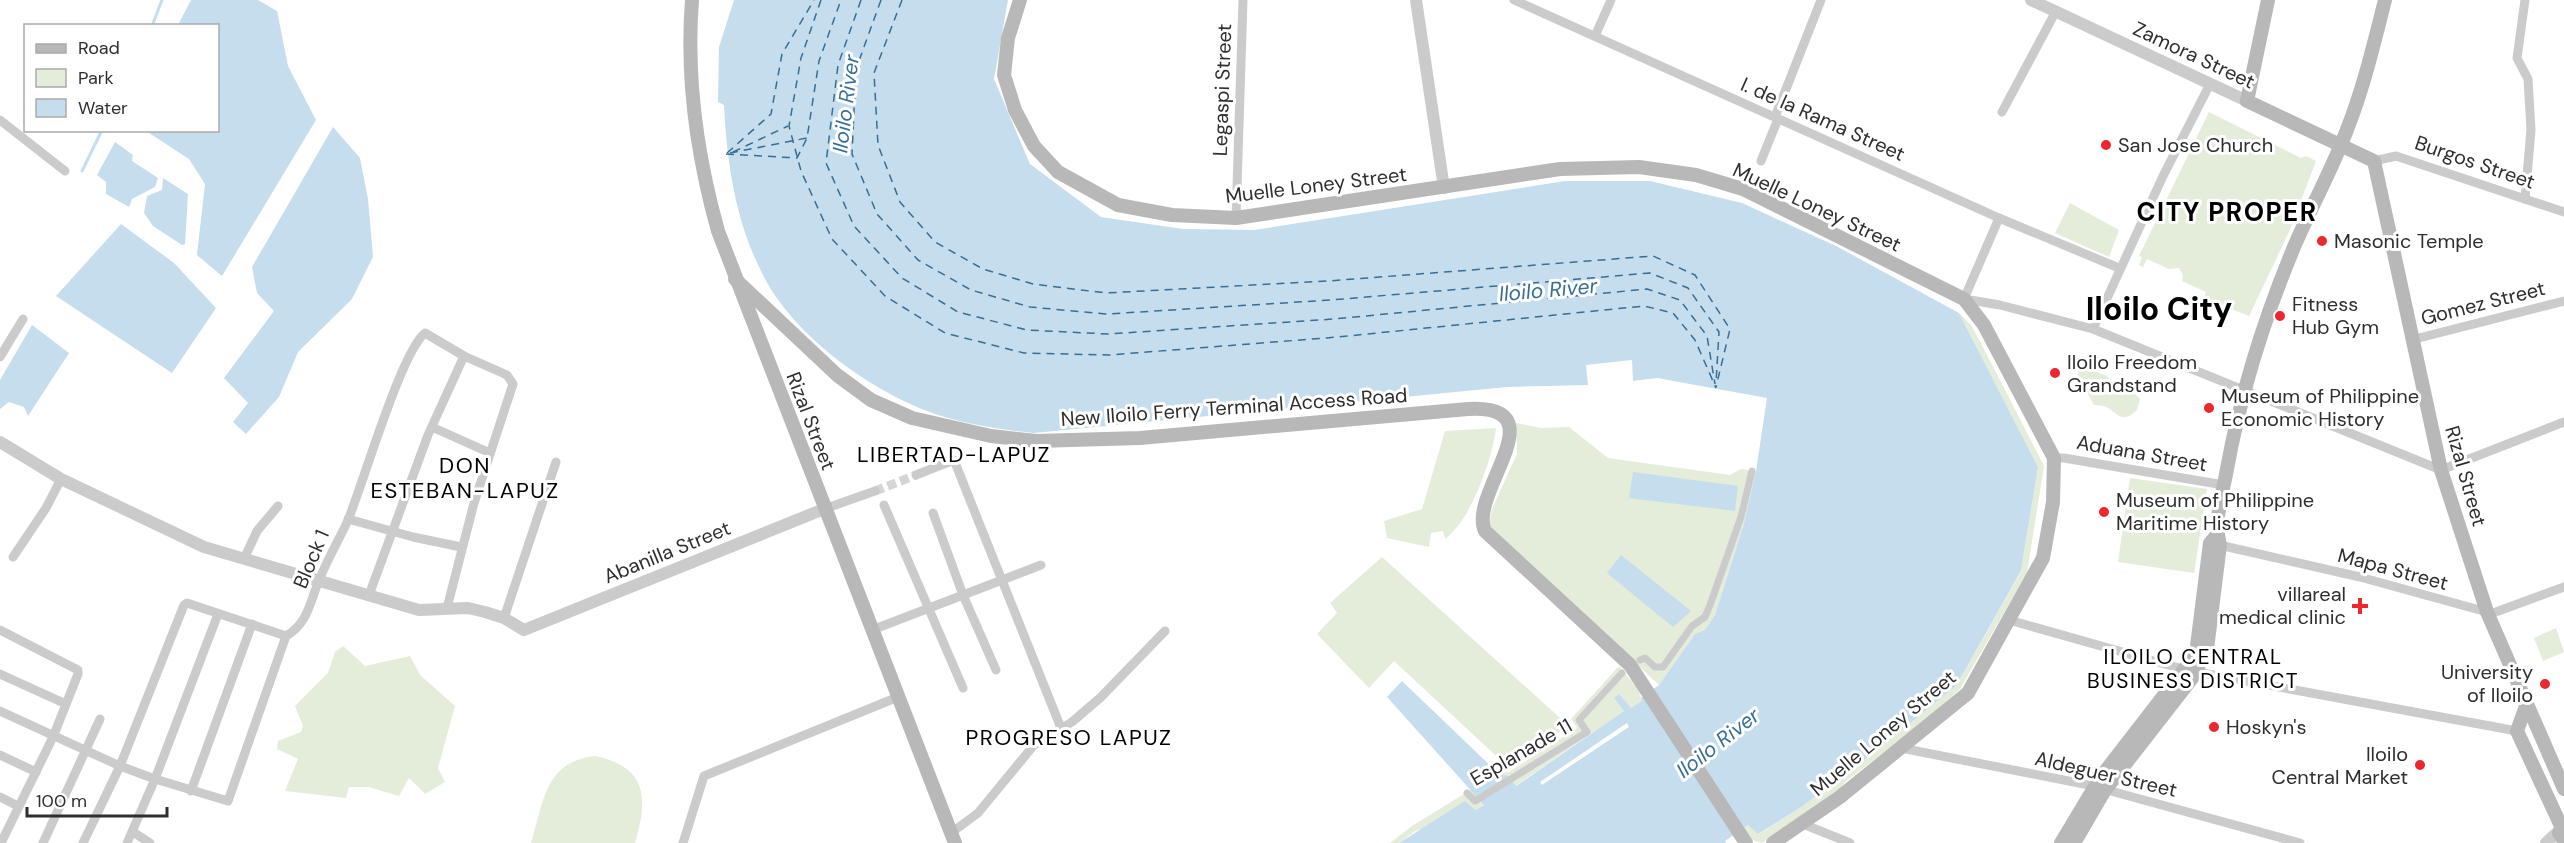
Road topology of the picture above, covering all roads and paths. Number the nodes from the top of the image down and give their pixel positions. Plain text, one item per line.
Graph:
1 (692, 0) edge
2 (1020, 0) edge
3 (1243, 0) edge
4 (1416, 0) edge
5 (1514, 0) edge
6 (1611, 0) edge
7 (1821, 0) edge
8 (2031, 0) edge
9 (2268, 0) edge
10 (2385, 0) edge
11 (2525, 0) edge
12 (2056, 11) junction
13 (1595, 36) junction
14 (2210, 84) junction
15 (2247, 101) junction
16 (2002, 112) dead end
17 (1777, 118) junction
18 (0, 120) edge
19 (2340, 145) junction
20 (1761, 161) dead end
21 (2374, 161) junction
22 (65, 171) dead end
23 (1444, 188) junction
24 (2524, 199) junction
25 (2564, 212) edge
26 (1236, 218) junction
27 (1999, 218) junction
28 (2119, 268) junction
29 (735, 279) junction
30 (1964, 299) junction
31 (2564, 301) edge
32 (23, 319) dead end
33 (2093, 329) junction
34 (2411, 340) junction
35 (464, 356) junction
36 (0, 357) edge
37 (2245, 389) junction
38 (2564, 422) edge
39 (432, 427) junction
40 (0, 442) edge
41 (490, 453) junction
42 (2054, 458) junction
43 (556, 462) dead end
44 (2441, 470) junction
45 (1752, 471) dead end
46 (916, 475) tunnel mouth
47 (61, 479) junction
48 (2224, 485) junction
49 (875, 491) tunnel mouth
50 (884, 505) dead end
51 (278, 506) dead end
52 (824, 509) junction
53 (933, 513) dead end
54 (348, 519) junction
55 (392, 532) junction
56 (2216, 541) junction
57 (461, 547) junction
58 (12, 557) dead end
59 (244, 559) junction
60 (1041, 565) dead end
61 (319, 580) junction
62 (1002, 581) junction
63 (2564, 587) edge
64 (369, 595) junction
65 (963, 595) junction
66 (447, 608) junction
67 (927, 609) junction
68 (2487, 612) junction
69 (218, 614) junction
70 (504, 618) junction
71 (2009, 620) junction
72 (252, 624) junction
73 (0, 630) edge
74 (872, 630) junction
75 (1165, 631) dead end
76 (286, 636) junction
77 (1640, 660) dead end
78 (996, 670) dead end
79 (2191, 671) junction
80 (1622, 673) dead end
81 (0, 675) edge
82 (963, 688) dead end
83 (898, 697) junction
84 (66, 704) junction
85 (2526, 706) junction
86 (0, 711) edge
87 (100, 719) dead end
88 (1061, 728) junction
89 (2517, 731) junction
90 (53, 737) junction
91 (1901, 748) junction
92 (86, 752) junction
93 (0, 755) edge
94 (120, 766) junction
95 (36, 771) junction
96 (155, 779) junction
97 (2100, 788) junction
98 (2564, 789) edge
99 (191, 791) junction
100 (1467, 793) dead end
101 (0, 797) edge
102 (18, 806) junction
103 (1803, 824) junction
104 (133, 832) junction
105 (2563, 834) edge
106 (953, 838) edge
107 (1744, 840) edge
108 (3, 842) edge
109 (44, 843) edge
110 (83, 843) edge
111 (127, 843) edge
112 (150, 843) edge
113 (683, 843) edge
114 (1773, 843) edge
115 (1850, 843) edge
116 (2061, 843) edge
117 (2074, 843) edge
118 (2300, 843) edge
119 (2546, 843) edge

1 - 29 main road, Rizal Street
2 - 26 main road, Muelle Loney Street
3 - 26 street, Legaspi Street
4 - 23 street
5 - 13 street, I. de la Rama Street
6 - 13 street
7 - 17 street
8 - 12 street, Zamora Street
9 - 15 main road
10 - 19 main road
11 - 24 street
12 - 14 street, Zamora Street
12 - 16 street
13 - 17 street, I. de la Rama Street
14 - 15 street, Zamora Street
14 - 28 street
15 - 19 main road, Zamora Street
17 - 20 street
17 - 27 street, I. de la Rama Street
18 - 22 street
19 - 21 main road
19 - 37 main road
21 - 24 street, Burgos Street
21 - 34 main road, Rizal Street
23 - 26 main road, Muelle Loney Street
23 - 30 main road, Muelle Loney Street
24 - 25 street, Burgos Street
27 - 28 street, I. de la Rama Street
27 - 30 street
28 - 33 street
29 - 52 main road, Rizal Street
29 - 107 main road, New Iloilo Ferry Terminal Access Road
30 - 33 street
30 - 42 main road, Muelle Loney Street
31 - 34 street, Gomez Street
32 - 36 street
33 - 37 street
34 - 44 main road, Rizal Street
35 - 39 street
35 - 41 street
35 - 54 street, Block 1
37 - 44 street
37 - 48 main road
38 - 44 street
39 - 41 street
39 - 55 street
40 - 47 street
41 - 57 street
42 - 48 street, Aduana Street
42 - 71 main road, Muelle Loney Street
43 - 70 street
44 - 68 main road, Rizal Street
45 - 77 street
46 - 62 street
47 - 58 street
47 - 59 street
48 - 56 main road
49 - 52 street
50 - 67 street
51 - 59 street
52 - 70 street, Abanilla Street
52 - 74 main road, Rizal Street
53 - 65 street
54 - 55 street
54 - 61 street, Block 1
55 - 57 street
55 - 64 street
56 - 68 street, Mapa Street
56 - 79 main road
57 - 66 street
59 - 61 street
60 - 62 street
61 - 64 street
61 - 76 street, Block 1
62 - 65 street
62 - 88 street
63 - 68 street, Mapa Street
64 - 66 street
65 - 67 street
65 - 78 street
66 - 70 street
67 - 74 street
67 - 82 street
68 - 85 main road, Rizal Street
69 - 72 street
69 - 94 street
69 - 96 street
71 - 79 street
71 - 91 main road, Muelle Loney Street
72 - 76 street
72 - 99 street
73 - 84 street
74 - 83 main road, Rizal Street
75 - 88 street
76 - 99 street, Block 1
79 - 89 street
79 - 97 main road
80 - 100 street, Esplanade 11
81 - 84 street
83 - 106 main road, Rizal Street
83 - 113 street
84 - 90 street
85 - 89 main road
85 - 98 main road, Rizal Street
86 - 90 street
87 - 92 street
88 - 106 street
89 - 105 main road
90 - 92 street
90 - 95 street
91 - 97 street, Aldeguer Street
91 - 103 main road, Muelle Loney Street
92 - 94 street
92 - 109 street
93 - 95 street
94 - 96 street
94 - 110 street
95 - 102 street
96 - 99 street
96 - 104 street
97 - 116 main road
97 - 117 main road
97 - 118 street, Aldeguer Street
101 - 102 street
102 - 108 street
103 - 114 main road, Muelle Loney Street
103 - 115 street
104 - 111 street
104 - 112 street
105 - 119 street

